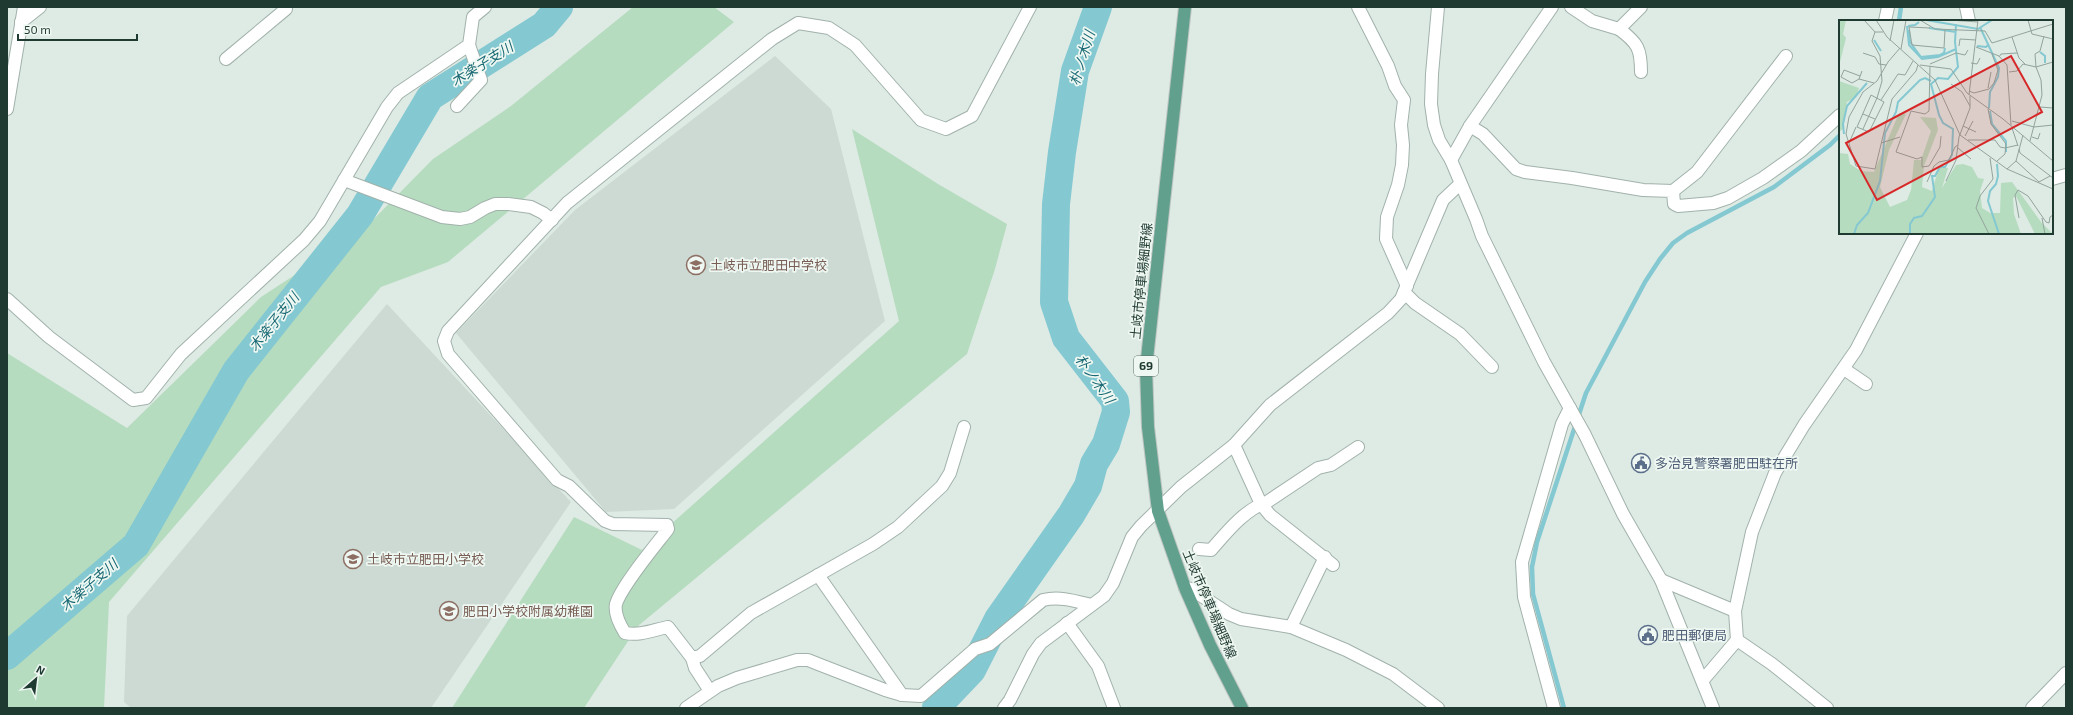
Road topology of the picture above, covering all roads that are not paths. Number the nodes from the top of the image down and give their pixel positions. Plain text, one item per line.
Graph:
1 (24, 7) edge
2 (40, 7) edge
3 (485, 7) edge
4 (1030, 7) edge
5 (1185, 7) edge
6 (1358, 7) edge
7 (1438, 7) edge
8 (1552, 7) edge
9 (1571, 7) edge
10 (1641, 7) edge
11 (1888, 7) edge
12 (1966, 7) edge
13 (287, 8) edge
14 (1885, 20) edge
15 (1969, 20) edge
16 (21, 22) junction
17 (1619, 29) junction
18 (469, 45) junction
19 (1786, 56) dead end
20 (226, 59) dead end
21 (1641, 72) dead end
22 (457, 106) dead end
23 (7, 109) edge
24 (1839, 116) edge
25 (1470, 126) junction
26 (1451, 160) junction
27 (2066, 175) edge
28 (2053, 179) edge
29 (344, 180) junction
30 (1460, 184) junction
31 (1673, 191) junction
32 (552, 220) junction
33 (1916, 234) edge
34 (1405, 290) junction
35 (7, 299) edge
36 (1492, 367) dead end
37 (1844, 369) junction
38 (1866, 384) dead end
39 (1570, 409) junction
40 (964, 427) dead end
41 (1234, 445) junction
42 (1358, 447) dead end
43 (1261, 504) junction
44 (1158, 511) junction
45 (1199, 549) dead end
46 (818, 575) junction
47 (1661, 580) junction
48 (1185, 588) junction
49 (1091, 605) junction
50 (1735, 611) junction
51 (1067, 623) junction
52 (1291, 627) junction
53 (1737, 640) junction
54 (692, 658) junction
55 (2066, 673) edge
56 (1703, 680) junction
57 (710, 691) junction
58 (902, 695) junction
59 (1709, 704) edge
60 (686, 708) edge
61 (1004, 708) edge
62 (1114, 708) edge
63 (1242, 708) edge
64 (1438, 708) edge
65 (1554, 708) edge
66 (1827, 708) edge
67 (2032, 708) edge

1 - 16 street
2 - 16 street
3 - 18 street
4 - 32 street
5 - 44 main road, 土岐市停車場細野線 / 69
6 - 34 street
7 - 26 street
8 - 25 street
9 - 17 street
10 - 17 street
11 - 14 street
12 - 15 street
13 - 20 street
16 - 23 street
17 - 21 street
18 - 22 street
18 - 29 street
19 - 31 street
24 - 31 street
25 - 26 street
25 - 31 street
26 - 30 street
27 - 28 street
29 - 32 street
29 - 35 street
30 - 34 street
30 - 39 street
32 - 54 street
33 - 37 street
34 - 36 street
34 - 41 street
37 - 38 street
37 - 50 street
39 - 47 street
39 - 65 street
40 - 46 street
41 - 43 street
41 - 44 street
42 - 43 street
43 - 45 street
43 - 52 street
44 - 48 main road, 土岐市停車場細野線 / 69
44 - 49 street
46 - 54 street
46 - 58 street
47 - 50 street
47 - 56 street
48 - 52 street
48 - 63 main road, 土岐市停車場細野線 / 69
49 - 51 street
49 - 58 street
50 - 53 street
51 - 61 street
51 - 62 street
52 - 64 street
53 - 56 street
53 - 66 street
54 - 57 street
55 - 67 street
56 - 59 street
57 - 58 street
57 - 60 street

